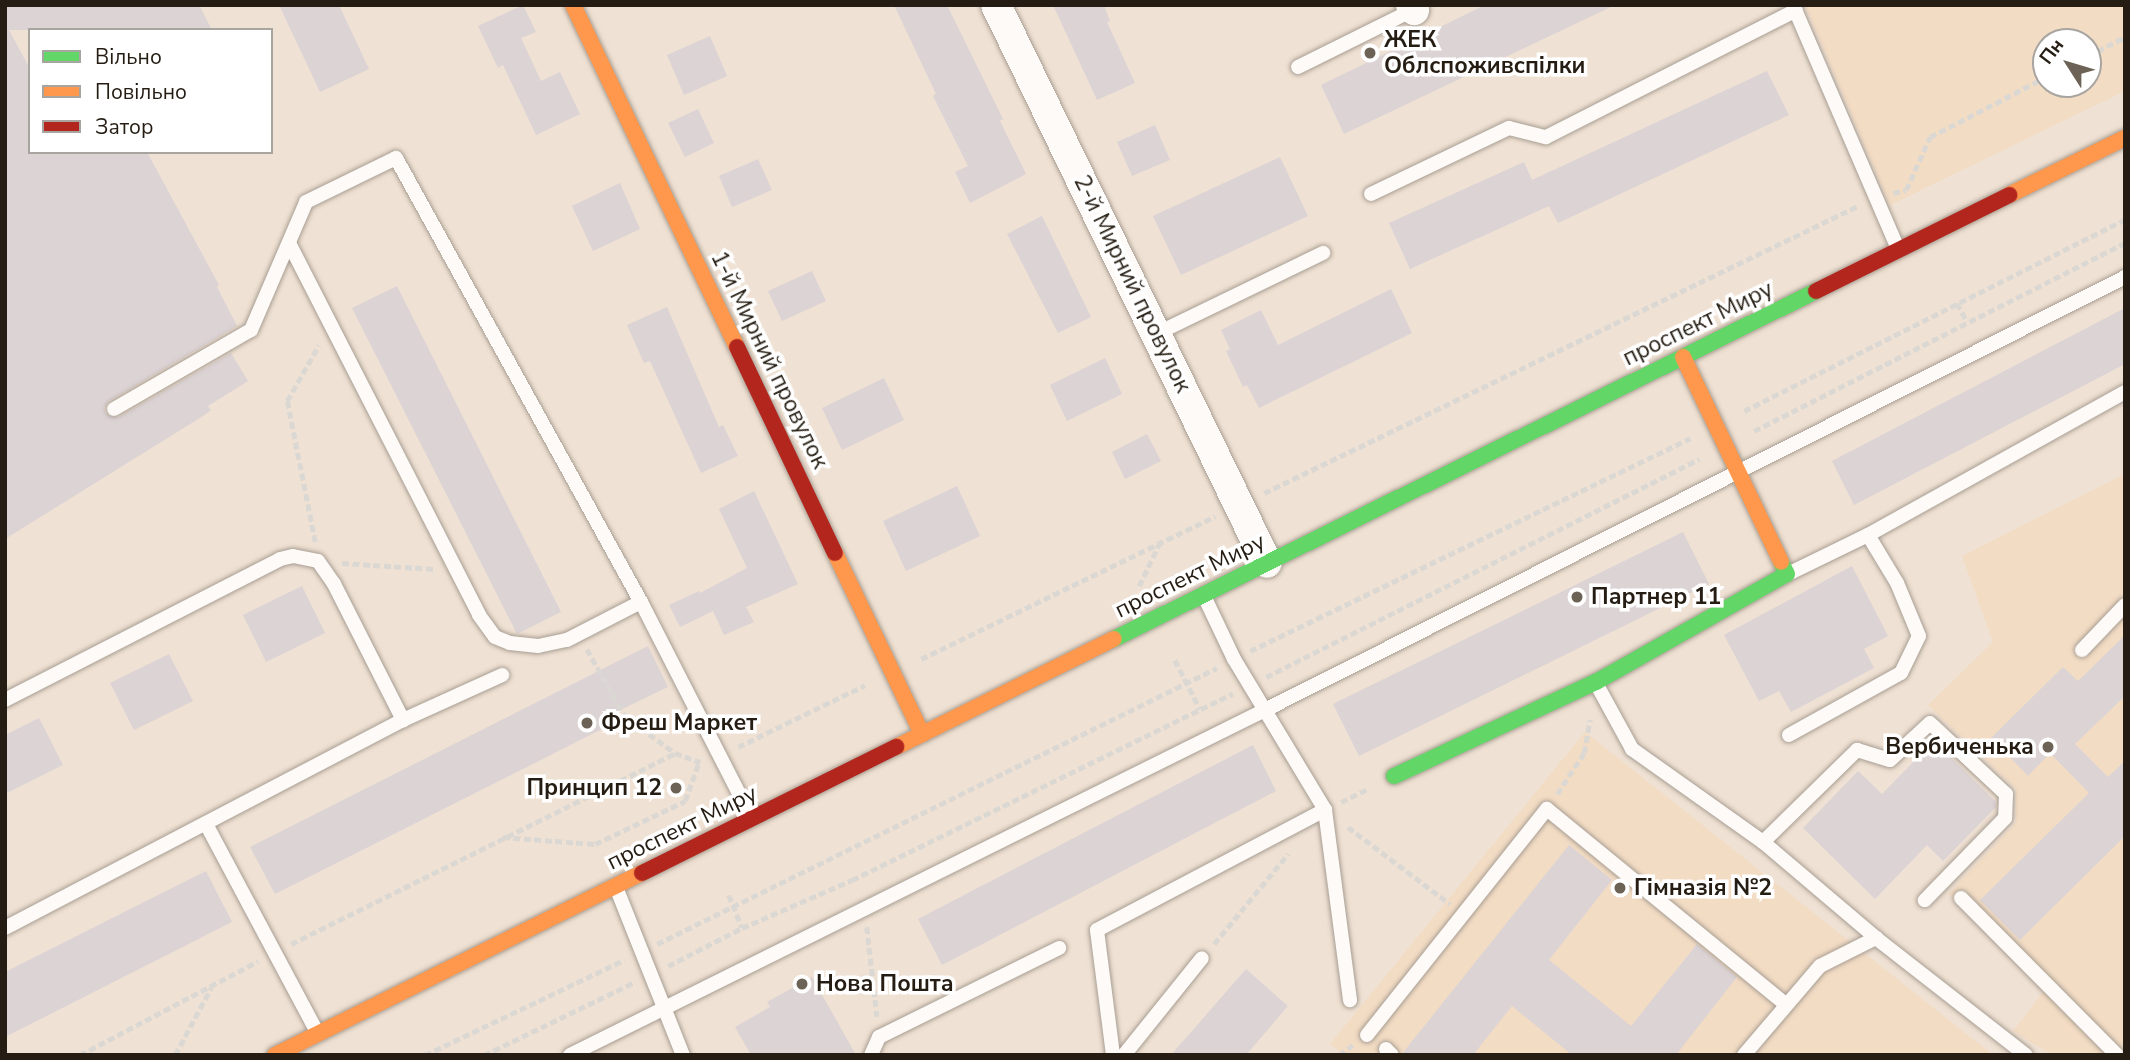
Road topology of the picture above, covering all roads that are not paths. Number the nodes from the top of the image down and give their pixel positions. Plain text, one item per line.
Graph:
1 (573, 5) edge
2 (996, 5) edge
3 (1416, 7) edge
4 (1794, 8) edge
5 (1298, 67) dead end
6 (2125, 138) edge
7 (1371, 194) dead end
8 (289, 243) junction
9 (1898, 250) junction
10 (1323, 253) dead end
11 (2125, 277) edge
12 (1156, 334) junction
13 (1683, 356) junction
14 (2125, 392) edge
15 (114, 409) dead end
16 (1738, 472) junction
17 (1868, 536) junction
18 (1267, 563) junction
19 (1787, 574) junction
20 (1204, 594) junction
21 (641, 602) junction
22 (2125, 605) edge
23 (2082, 650) dead end
24 (502, 675) dead end
25 (1596, 682) junction
26 (5, 700) edge
27 (1265, 710) junction
28 (403, 720) junction
29 (922, 734) junction
30 (1789, 734) dead end
31 (1394, 776) road end
32 (1325, 810) junction
33 (752, 818) junction
34 (206, 824) junction
35 (1763, 842) junction
36 (616, 886) junction
37 (1961, 898) dead end
38 (1925, 900) dead end
39 (5, 928) edge
40 (1876, 938) junction
41 (1059, 947) dead end
42 (1202, 958) road end
43 (1350, 1000) dead end
44 (1785, 1004) junction
45 (664, 1006) junction
46 (318, 1034) junction
47 (1367, 1035) dead end
48 (275, 1055) edge
49 (570, 1055) edge
50 (683, 1055) edge
51 (871, 1055) edge
52 (1113, 1055) edge
53 (1124, 1055) edge
54 (1744, 1055) edge
55 (2026, 1055) edge
56 (2117, 1055) edge

1 - 29 main road, 1-й Мирний провулок
2 - 12 street, 2-й Мирний провулок
3 - 5 lane
4 - 7 lane
4 - 9 lane
6 - 9 main road, проспект Миру
8 - 15 lane
8 - 21 lane
8 - 21 lane
9 - 13 main road, проспект Миру
10 - 12 lane
11 - 16 lane
12 - 18 street, 2-й Мирний провулок
13 - 16 main road
13 - 18 main road, проспект Миру
14 - 17 lane
16 - 19 main road
16 - 27 lane
17 - 19 lane
17 - 30 lane
18 - 20 main road, проспект Миру
19 - 25 main road
20 - 27 lane
20 - 29 main road, проспект Миру
21 - 33 lane
22 - 23 lane
24 - 28 lane
25 - 31 main road
25 - 35 lane
26 - 28 lane
27 - 32 lane
27 - 45 lane
28 - 34 lane
29 - 33 main road, проспект Миру
32 - 43 lane
32 - 52 lane
33 - 36 main road, проспект Миру
34 - 39 lane
34 - 46 lane
35 - 38 lane
35 - 40 lane
36 - 45 lane
36 - 46 main road, проспект Миру
37 - 56 lane
40 - 44 lane
40 - 55 lane
41 - 51 lane
42 - 53 lane
44 - 47 lane
44 - 54 lane
45 - 49 lane
45 - 50 lane
46 - 48 main road, проспект Миру

